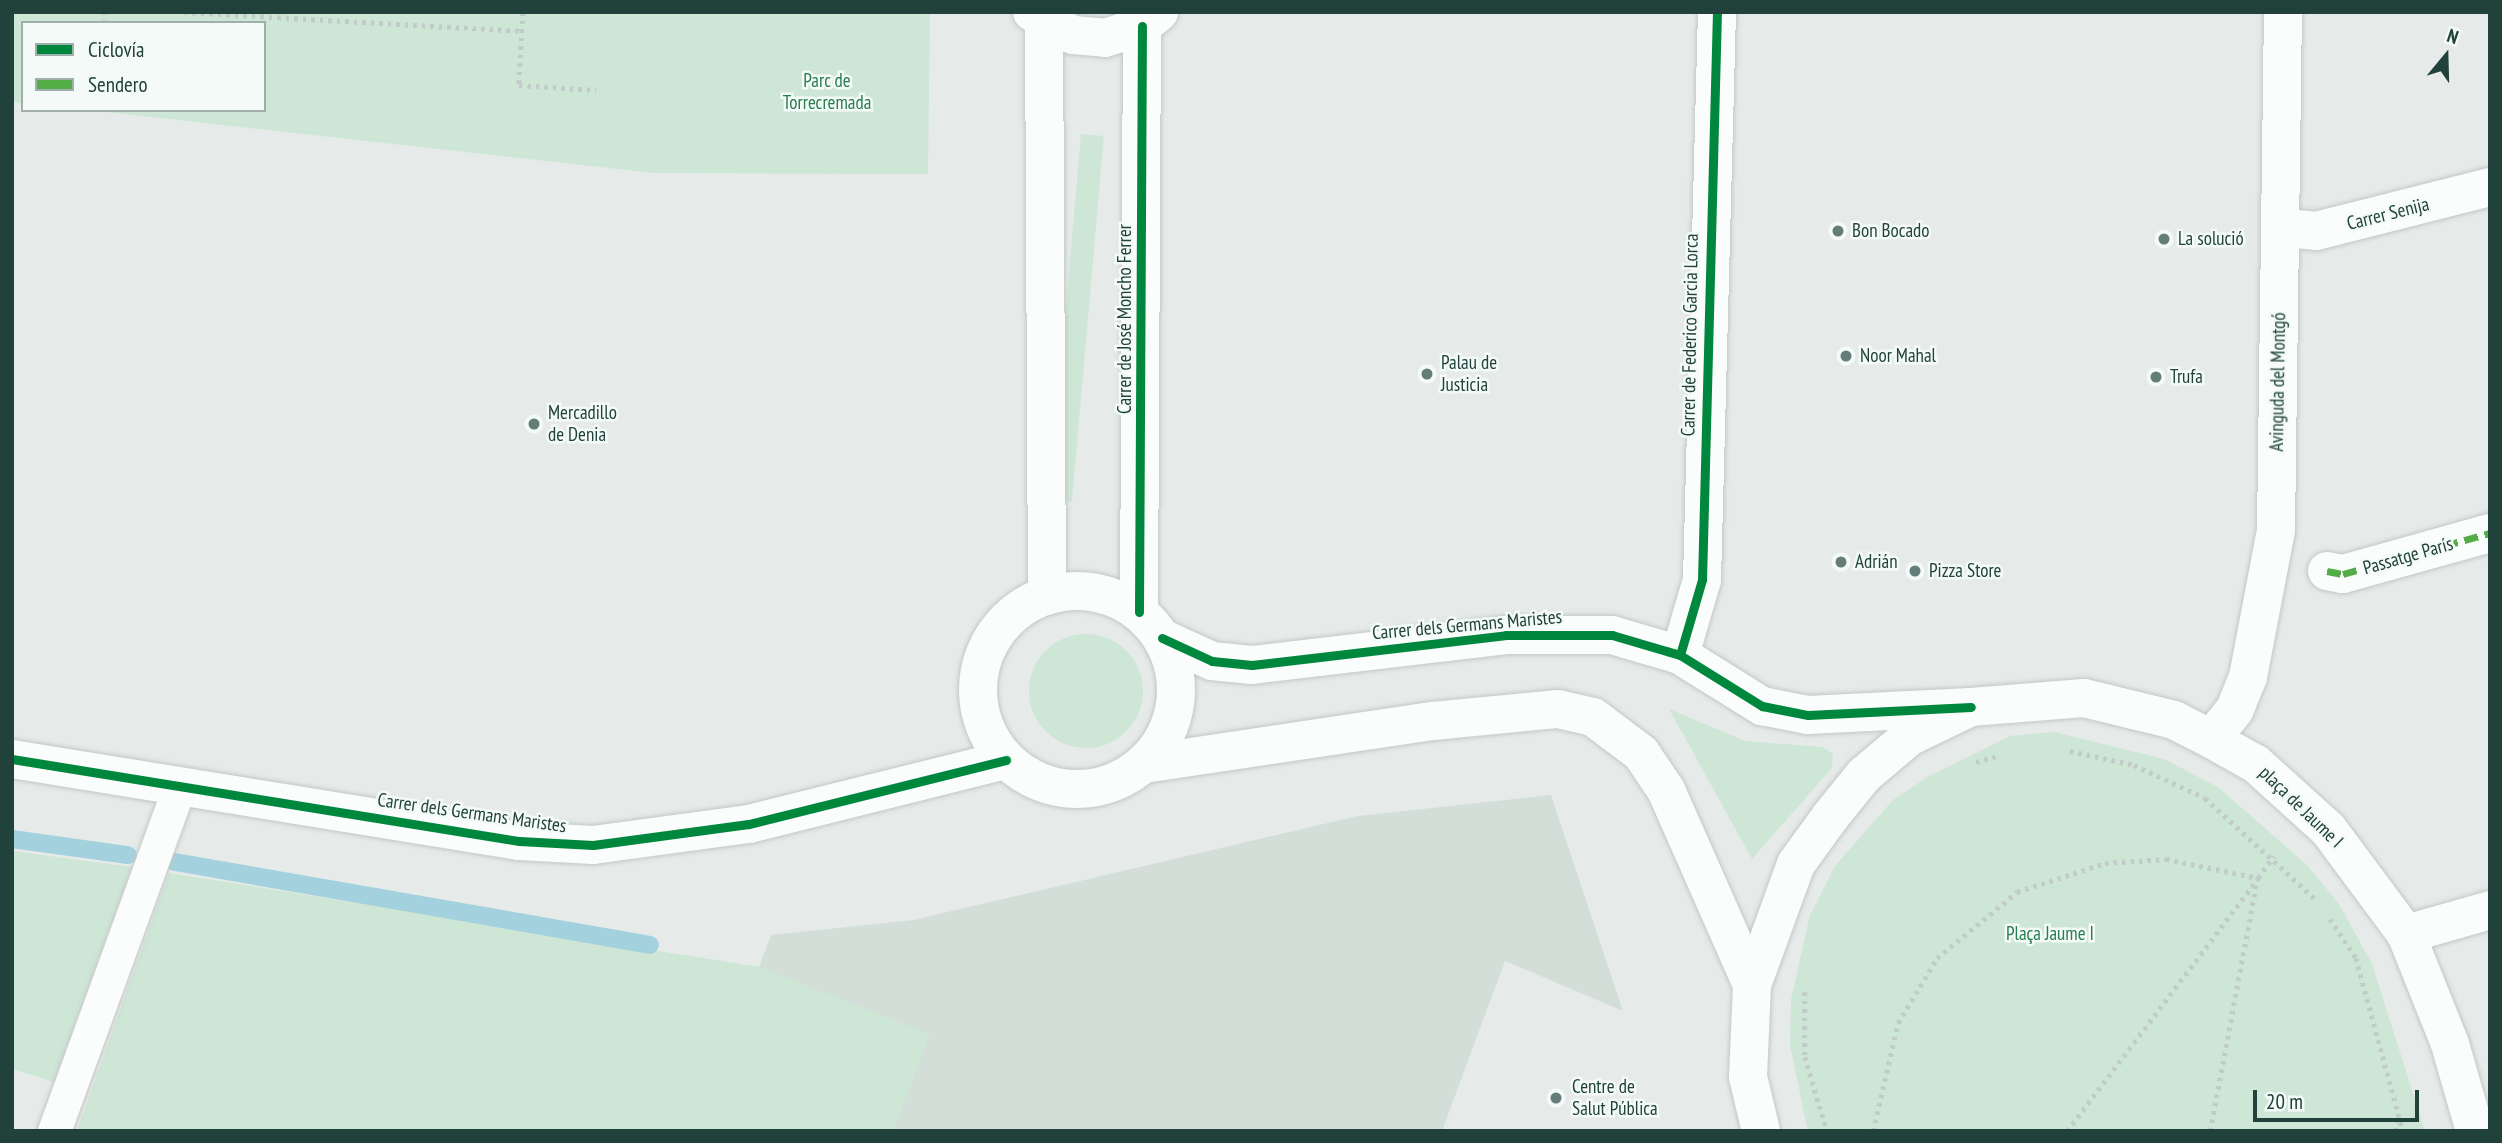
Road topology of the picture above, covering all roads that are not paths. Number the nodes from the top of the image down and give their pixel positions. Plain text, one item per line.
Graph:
1 (1717, 12) edge
2 (2283, 12) edge
3 (1038, 17) edge
4 (1150, 19) edge
5 (2490, 187) edge
6 (2284, 228) junction
7 (2490, 533) edge
8 (2327, 571) dead end
9 (1046, 595) junction
10 (1151, 625) junction
11 (1680, 655) junction
12 (1971, 707) junction
13 (2211, 739) junction
14 (12, 760) edge
15 (1006, 760) junction
16 (1144, 764) junction
17 (179, 786) junction
18 (2490, 910) edge
19 (2406, 934) junction
20 (1752, 985) junction
21 (54, 1131) edge
22 (1761, 1131) edge
23 (2475, 1131) edge

1 - 11 street, Carrer de Federico Garcia Lorca
2 - 6 street, Avinguda del Montgó
3 - 4 street
3 - 9 street
4 - 10 street, Carrer de José Moncho Ferrer
5 - 6 street, Carrer Senija
6 - 13 street, Avinguda del Montgó
7 - 8 street, Passatge París
9 - 10 street
9 - 15 street
10 - 11 street, Carrer dels Germans Maristes
10 - 16 street
11 - 12 street, Carrer dels Germans Maristes
12 - 13 street, plaça de Jaume I
12 - 20 street, plaça de Jaume I
13 - 19 street, plaça de Jaume I
14 - 17 street, Carrer dels Germans Maristes
15 - 16 street
15 - 17 street, Carrer dels Germans Maristes
16 - 20 street
17 - 21 lane
18 - 19 street
19 - 23 street, plaça de Jaume I
20 - 22 street, plaça de Jaume I

